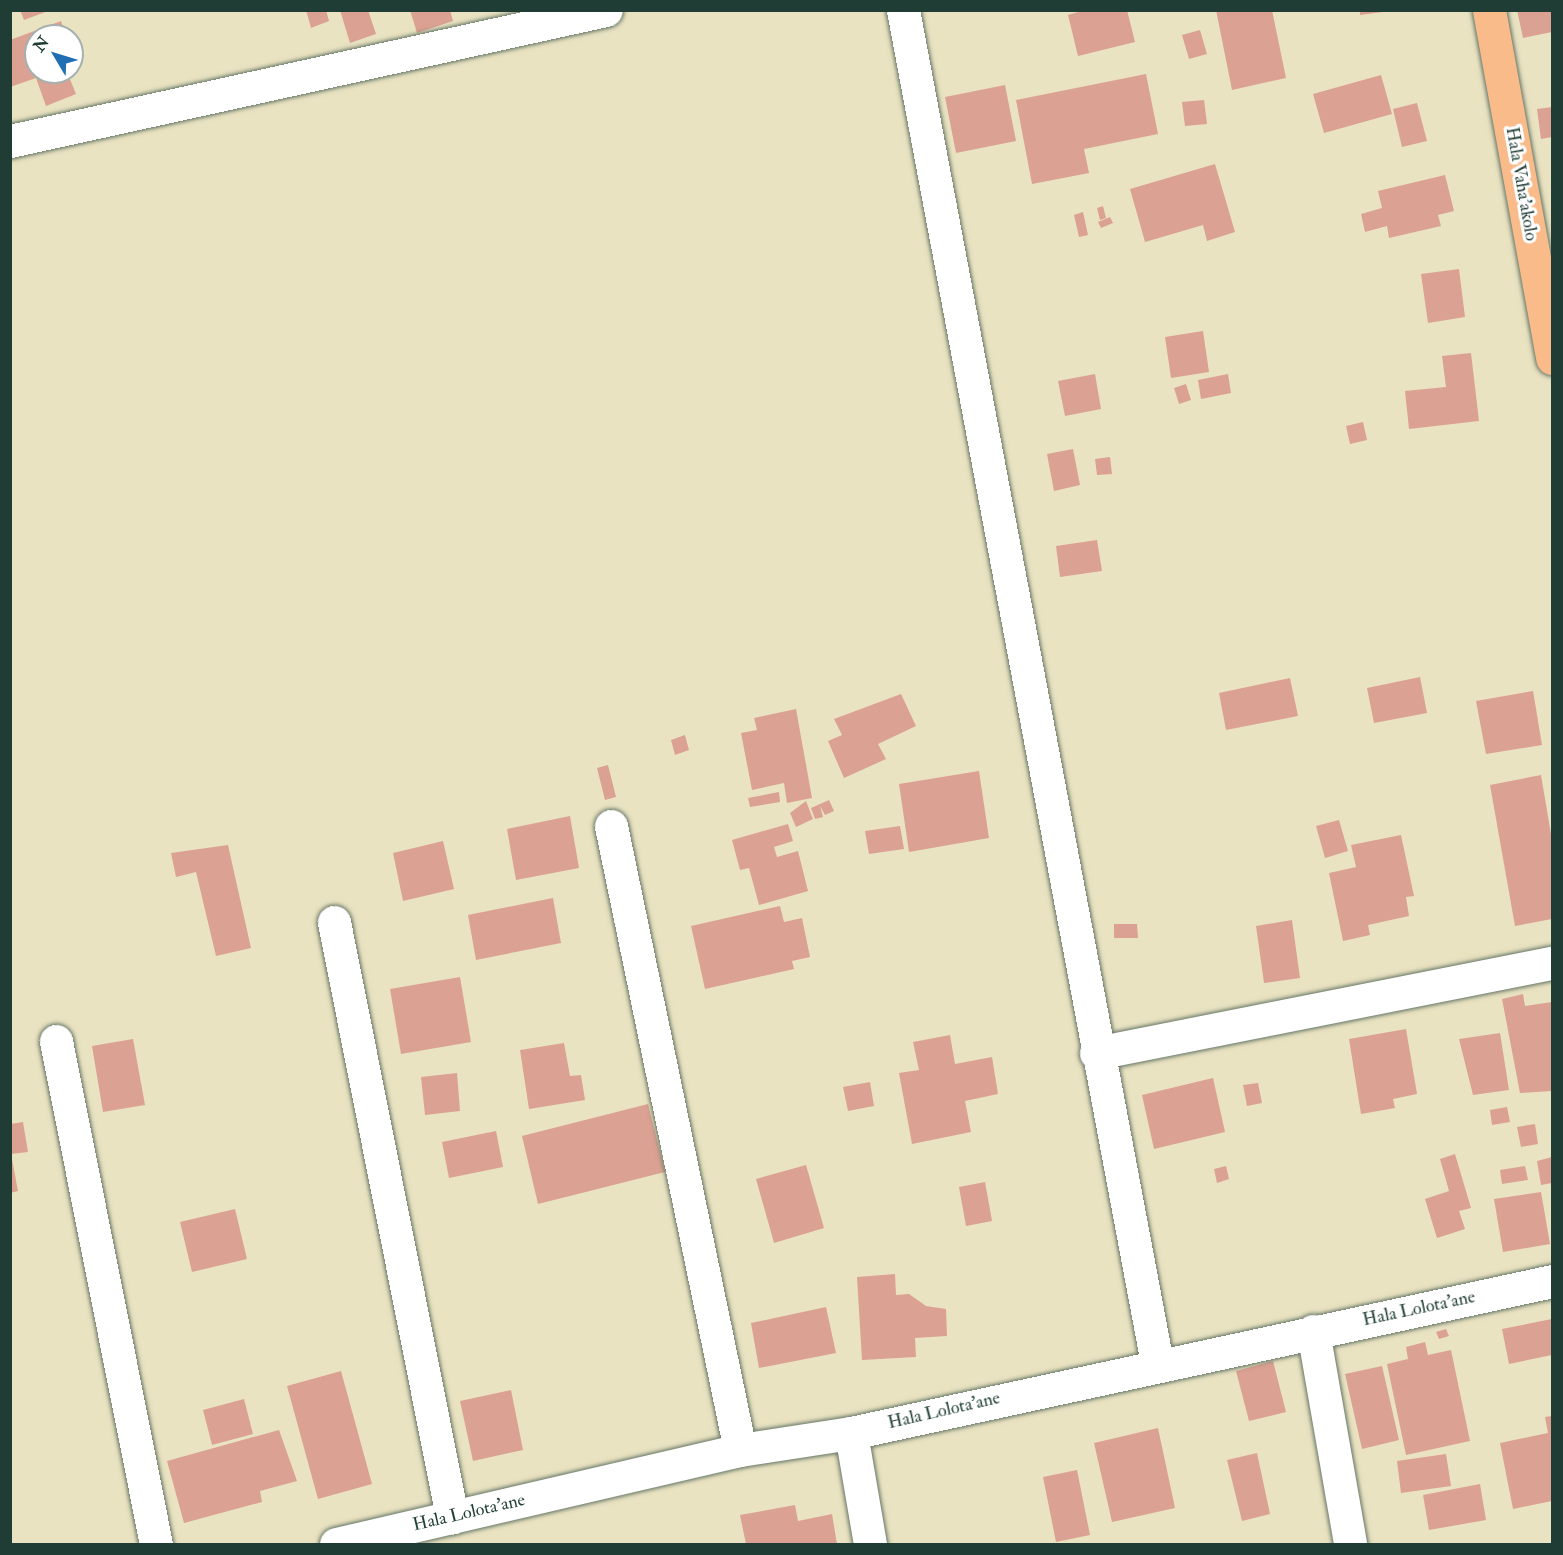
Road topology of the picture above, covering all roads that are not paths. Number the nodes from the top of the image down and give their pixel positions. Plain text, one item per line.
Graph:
1 (606, 10) edge
2 (903, 10) edge
3 (1489, 10) edge
4 (539, 17) edge
5 (10, 141) edge
6 (1552, 358) edge
7 (611, 826) dead end
8 (334, 922) dead end
9 (1552, 963) edge
10 (56, 1041) dead end
11 (1096, 1053) junction
12 (1552, 1281) edge
13 (1313, 1331) junction
14 (1157, 1363) junction
15 (851, 1433) junction
16 (740, 1450) junction
17 (452, 1517) junction
18 (156, 1545) edge
19 (336, 1545) edge
20 (870, 1545) edge
21 (1350, 1545) edge

1 - 4 street
2 - 11 street
3 - 6 main road, Hala Vaha'akolo
4 - 5 street
7 - 16 street
8 - 17 street
9 - 11 street
10 - 18 street
11 - 14 street
12 - 13 street, Hala Lolota'ane
13 - 14 street, Hala Lolota'ane
13 - 21 street
14 - 15 street, Hala Lolota'ane
15 - 16 street, Hala Lolota'ane
15 - 20 street
16 - 17 street, Hala Lolota'ane
17 - 19 street, Hala Lolota'ane

